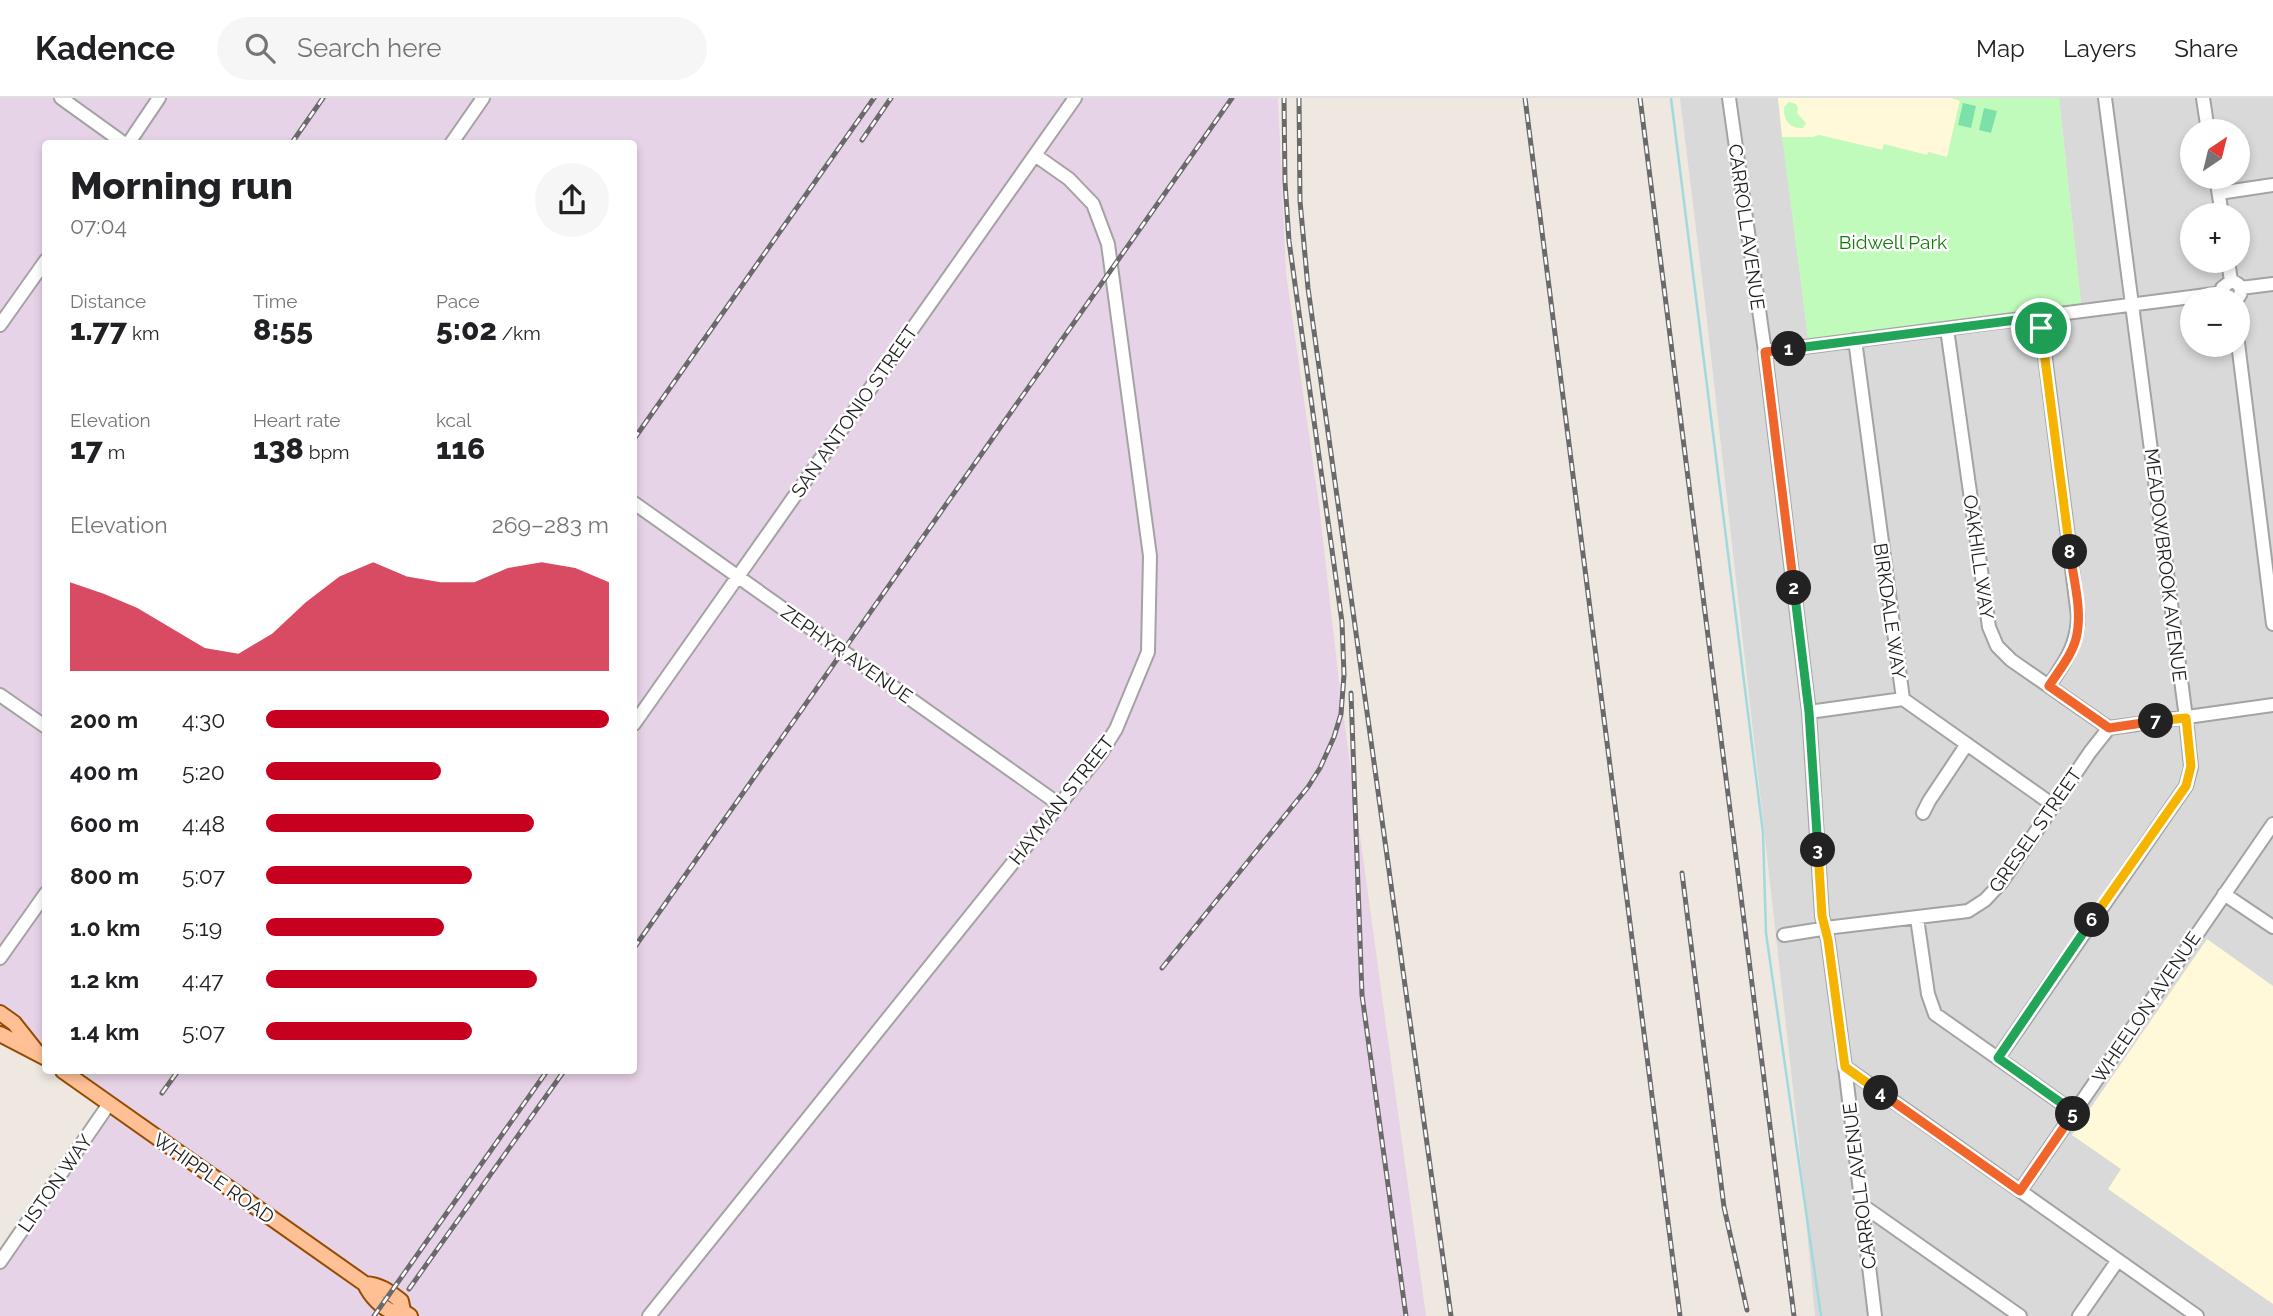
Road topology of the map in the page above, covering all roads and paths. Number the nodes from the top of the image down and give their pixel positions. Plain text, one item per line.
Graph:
1 (61, 98) edge
2 (159, 98) edge
3 (483, 98) edge
4 (1074, 98) edge
5 (1729, 98) edge
6 (2105, 98) edge
7 (2203, 98) edge
8 (2206, 119) edge
9 (120, 140) edge
10 (129, 140) edge
11 (454, 140) edge
12 (1035, 155) junction
13 (2273, 185) edge
14 (2218, 189) edge
15 (2218, 193) junction
16 (2220, 203) edge
17 (42, 265) edge
18 (2273, 284) edge
19 (2250, 288) edge
20 (2180, 300) edge
21 (2133, 305) junction
22 (2040, 317) junction
23 (2, 318) edge
24 (1947, 329) junction
25 (1855, 341) junction
26 (1765, 352) junction
27 (2240, 357) edge
28 (637, 505) edge
29 (737, 577) junction
30 (2273, 624) edge
31 (2049, 686) junction
32 (0, 695) edge
33 (1903, 699) junction
34 (2273, 705) edge
35 (1809, 712) junction
36 (2186, 718) junction
37 (42, 720) edge
38 (637, 720) edge
39 (2109, 728) junction
40 (1967, 744) junction
41 (1060, 805) junction
42 (2053, 805) junction
43 (1923, 813) dead end
44 (2273, 824) edge
45 (2224, 894) junction
46 (42, 899) edge
47 (1917, 918) junction
48 (2273, 927) edge
49 (1825, 929) junction
50 (1784, 935) dead end
51 (0, 958) edge
52 (0, 1013) edge
53 (0, 1034) edge
54 (41, 1055) edge
55 (1998, 1058) junction
56 (1845, 1067) junction
57 (68, 1074) edge
58 (109, 1104) junction
59 (2074, 1112) junction
60 (2020, 1191) junction
61 (1862, 1205) junction
62 (2118, 1260) junction
63 (0, 1262) edge
64 (407, 1314) edge
65 (649, 1316) edge
66 (1875, 1316) edge
67 (2020, 1316) edge
68 (2079, 1316) edge
69 (2197, 1316) edge

1 - 9 street
2 - 10 street
3 - 11 street
4 - 12 street, SAN ANTONIO STREET
5 - 26 street, CARROLL AVENUE
6 - 21 street, MEADOWBROOK AVENUE
7 - 8 street
12 - 29 street, SAN ANTONIO STREET
12 - 41 street, HAYMAN STREET
13 - 15 street
14 - 15 street
15 - 16 street
17 - 23 street
18 - 19 street
20 - 21 street
21 - 22 street
21 - 36 street, MEADOWBROOK AVENUE
22 - 24 street
22 - 31 street
24 - 25 street
24 - 31 street, OAKHILL WAY
25 - 26 street
25 - 33 street, BIRKDALE WAY
26 - 35 street, CARROLL AVENUE
27 - 30 street
28 - 29 street, ZEPHYR AVENUE
29 - 38 street, SAN ANTONIO STREET
29 - 41 street, ZEPHYR AVENUE
31 - 39 street, OAKHILL WAY
32 - 37 street
33 - 35 street
33 - 40 street, BIRKDALE WAY
34 - 36 street
35 - 49 street, CARROLL AVENUE
36 - 39 street
36 - 55 street, MEADOWBROOK AVENUE
39 - 42 street, GRESEL STREET
40 - 42 street, BIRKDALE WAY
40 - 43 street
41 - 65 street, HAYMAN STREET
42 - 47 street, GRESEL STREET
44 - 45 street, WHEELON AVENUE
45 - 48 street
45 - 59 street, WHEELON AVENUE
46 - 51 street
47 - 49 street, GRESEL STREET
47 - 55 street
49 - 50 street, GRESEL STREET
49 - 56 street, CARROLL AVENUE
52 - 54 main road
53 - 54 main road
55 - 59 street
56 - 60 street
56 - 61 street, CARROLL AVENUE
57 - 58 main road, WHIPPLE ROAD
58 - 63 street, LISTON WAY
58 - 64 main road, WHIPPLE ROAD
59 - 60 street, WHEELON AVENUE
60 - 62 street
61 - 66 street, CARROLL AVENUE
61 - 67 street
62 - 68 street
62 - 69 street

